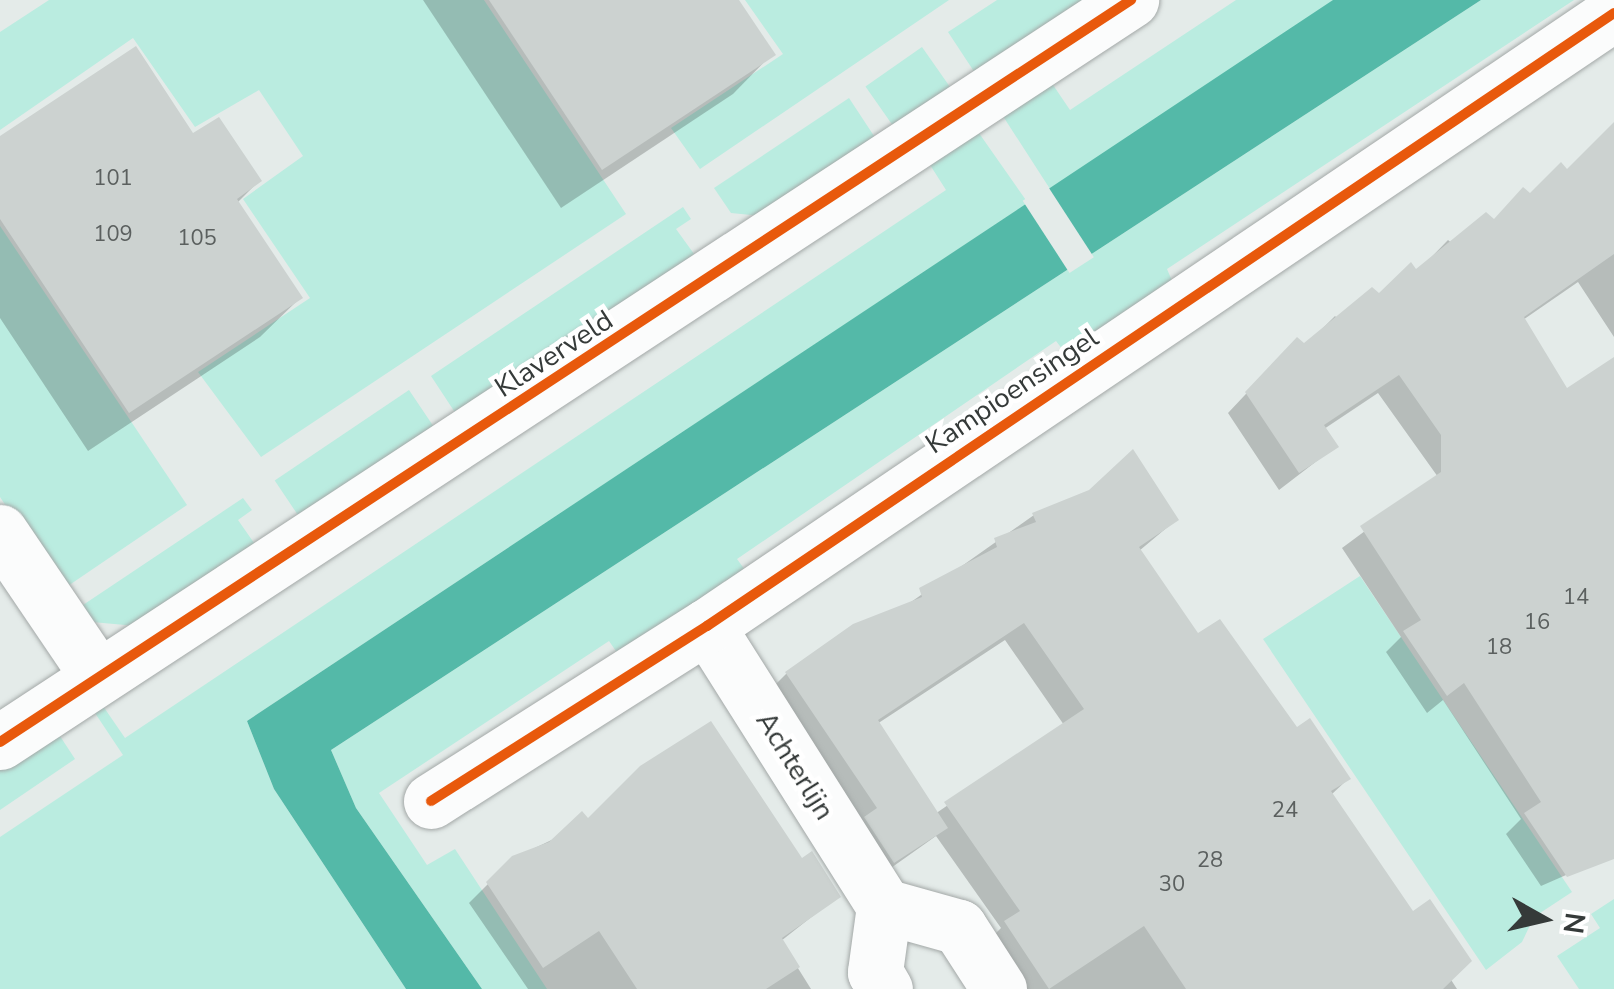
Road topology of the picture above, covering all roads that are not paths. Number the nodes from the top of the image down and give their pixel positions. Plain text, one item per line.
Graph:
1 (1130, 0) edge
2 (1614, 12) edge
3 (0, 532) edge
4 (706, 626) junction
5 (98, 677) junction
6 (0, 742) edge
7 (431, 802) dead end
8 (884, 906) junction
9 (886, 989) edge
10 (999, 989) edge

1 - 5 street, Klaverveld
2 - 4 street, Kampioensingel
3 - 5 street
4 - 7 street, Kampioensingel
4 - 8 street, Achterlijn
5 - 6 street, Klaverveld
8 - 9 street
8 - 10 street

